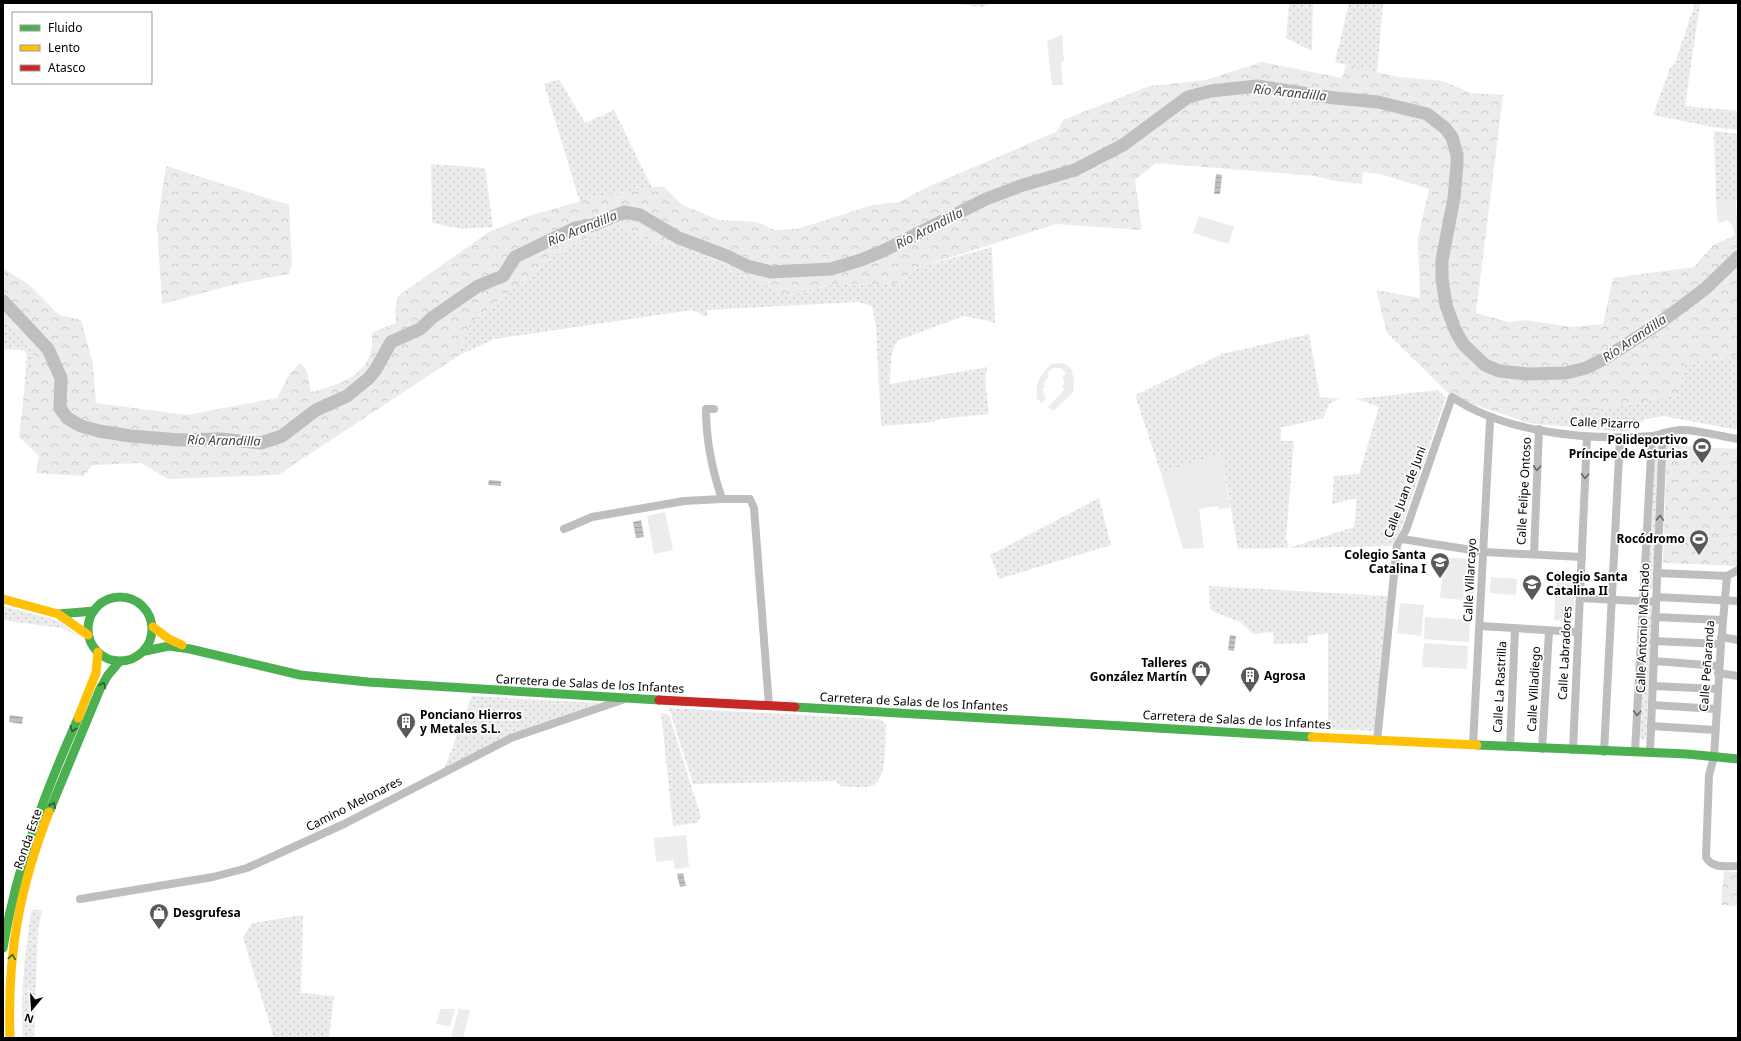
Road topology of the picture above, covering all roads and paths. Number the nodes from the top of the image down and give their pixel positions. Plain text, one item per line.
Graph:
1 (1452, 397) joint
2 (714, 409) dead end
3 (1492, 417) junction
4 (1539, 429) junction
5 (1663, 433) junction
6 (1652, 436) junction
7 (1587, 437) junction
8 (1620, 437) junction
9 (1738, 439) edge
10 (722, 499) junction
11 (564, 529) dead end
12 (1402, 540) junction
13 (1484, 552) junction
14 (1534, 554) junction
15 (1582, 557) junction
16 (1738, 570) edge
17 (1658, 573) junction
18 (1727, 576) junction
19 (1580, 598) junction
20 (3, 599) edge
21 (1656, 599) junction
22 (1612, 600) junction
23 (1724, 600) junction
24 (1738, 601) edge
25 (1643, 602) junction
26 (94, 611) junction
27 (58, 614) junction
28 (1656, 617) junction
29 (1722, 620) junction
30 (1480, 626) junction
31 (153, 628) junction
32 (1515, 628) junction
33 (1549, 630) junction
34 (1578, 632) junction
35 (88, 635) junction
36 (1738, 640) edge
37 (1654, 641) junction
38 (1721, 641) junction
39 (190, 649) junction
40 (145, 651) junction
41 (98, 652) junction
42 (1654, 661) junction
43 (119, 662) junction
44 (1719, 670) junction
45 (1738, 676) edge
46 (1653, 686) junction
47 (1718, 689) junction
48 (628, 698) junction
49 (1652, 705) junction
50 (769, 706) junction
51 (1716, 709) junction
52 (1651, 726) junction
53 (1715, 730) junction
54 (1377, 741) junction
55 (1473, 745) junction
56 (1510, 747) junction
57 (1542, 749) junction
58 (1573, 750) junction
59 (1604, 752) junction
60 (1637, 753) junction
61 (1650, 753) junction
62 (1714, 757) junction
63 (1738, 759) edge
64 (1738, 866) edge
65 (80, 899) dead end
66 (3, 948) edge
67 (10, 1038) edge

1 - 3 street, Calle Pizarro
1 - 12 street, Calle Juan de Juni
2 - 10 street
3 - 4 street, Calle Pizarro
3 - 13 street, Calle Villarcayo
4 - 7 street, Calle Pizarro
4 -> 14 street, Calle Felipe Ontoso
5 - 6 street, Calle Pizarro
5 - 9 street, Calle Pizarro
17 -> 5 street, Calle Antonio Machado
6 - 8 street, Calle Pizarro
6 - 25 street, Calle Antonio Machado
7 - 8 street, Calle Pizarro
7 -> 15 street, Calle Labradores
8 - 22 street
10 - 11 street
10 - 50 street
12 - 13 street
12 - 54 street, Calle Juan de Juni
13 - 14 street
13 - 30 street, Calle Villarcayo
14 - 15 street
15 - 19 street, Calle Labradores
16 - 18 street
17 - 18 street
17 - 21 street, Calle Antonio Machado
18 - 23 street, Calle Peñaranda
19 - 22 street
19 - 34 street, Calle Labradores
20 - 27 main road
21 - 23 street
21 - 25 street
21 - 28 street, Calle Antonio Machado
22 - 25 street
22 - 59 street
23 - 24 street
23 - 29 street, Calle Peñaranda
25 -> 60 street, Calle Antonio Machado
26 - 27 main road
26 - 31 main road
26 - 35 main road
27 - 35 main road
28 - 29 street
28 - 37 street, Calle Antonio Machado
29 - 38 street, Calle Peñaranda
30 - 32 street
30 - 55 street, Calle Villarcayo
31 - 39 main road, Carretera de Salas de los Infantes
31 - 40 main road
32 - 33 street
32 - 56 street, Calle La Rastrilla
33 - 34 street
33 - 57 street, Calle Villadiego
34 - 58 street, Calle Labradores
35 - 41 main road
36 - 38 street
37 - 38 street
37 - 42 street, Calle Antonio Machado
38 - 44 street, Calle Peñaranda
39 - 40 main road, Carretera de Salas de los Infantes
39 - 48 main road, Carretera de Salas de los Infantes
40 - 43 main road
41 - 43 main road
41 -> 66 main road, Ronda Este
42 - 44 street
42 - 46 street, Calle Antonio Machado
67 -> 43 main road, Ronda Este
44 - 45 street
44 - 47 street, Calle Peñaranda
46 - 47 street
46 - 49 street, Calle Antonio Machado
47 - 51 street, Calle Peñaranda
48 - 50 main road, Carretera de Salas de los Infantes
48 - 65 street, Camino Melonares
49 - 51 street
49 - 52 street, Calle Antonio Machado
50 - 54 main road, Carretera de Salas de los Infantes
51 - 53 street, Calle Peñaranda
52 - 53 street
52 - 61 street, Calle Antonio Machado
53 - 62 street, Calle Peñaranda
54 - 55 main road, Carretera de Salas de los Infantes
55 - 56 main road, Carretera de Salas de los Infantes
56 - 57 main road, Carretera de Salas de los Infantes
57 - 58 main road, Carretera de Salas de los Infantes
58 - 59 main road, Carretera de Salas de los Infantes
59 - 60 main road, Carretera de Salas de los Infantes
60 - 61 main road, Carretera de Salas de los Infantes
61 - 62 main road, Carretera de Salas de los Infantes
62 - 63 main road, Carretera de Salas de los Infantes
62 - 64 street, Calle Peñaranda

